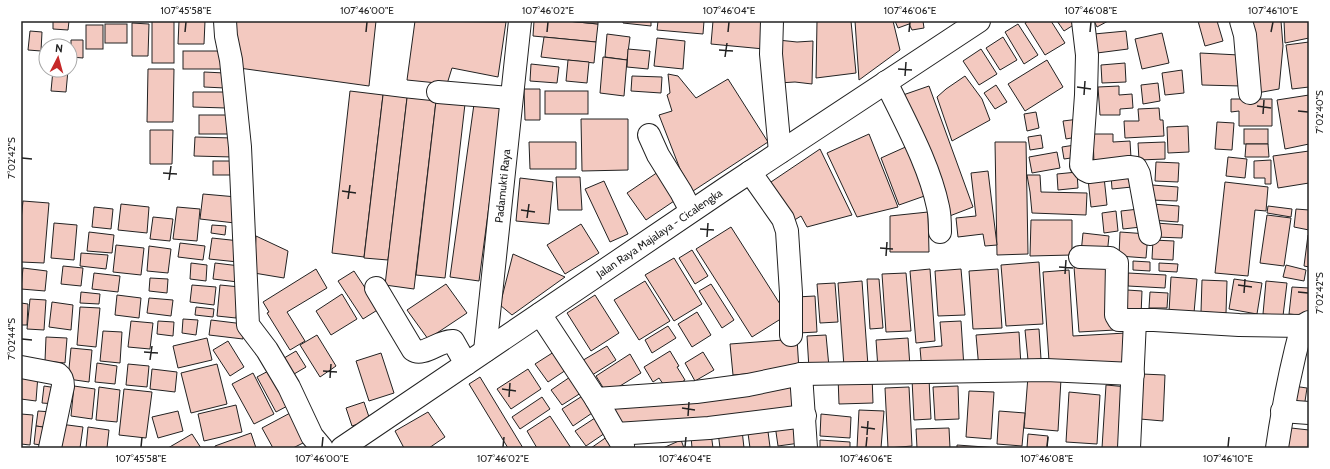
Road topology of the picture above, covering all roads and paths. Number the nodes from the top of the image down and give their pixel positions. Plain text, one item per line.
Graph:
1 (225, 21) edge
2 (520, 21) edge
3 (772, 21) edge
4 (1083, 21) edge
5 (1241, 21) edge
6 (975, 22) edge
7 (886, 82) junction
8 (438, 92) dead end
9 (1250, 93) dead end
10 (511, 98) junction
11 (649, 134) dead end
12 (780, 152) junction
13 (750, 172) junction
14 (691, 211) junction
15 (940, 232) dead end
16 (1150, 234) dead end
17 (1080, 256) dead end
18 (376, 288) dead end
19 (540, 314) junction
20 (1135, 321) junction
21 (1305, 324) edge
22 (791, 335) dead end
23 (485, 351) junction
24 (466, 364) junction
25 (21, 367) edge
26 (802, 374) junction
27 (1133, 374) junction
28 (596, 400) junction
29 (1282, 411) junction
30 (1309, 413) edge
31 (805, 416) junction
32 (620, 441) edge
33 (50, 448) edge
34 (322, 448) edge
35 (342, 448) edge
36 (806, 448) edge
37 (1129, 448) edge
38 (1277, 448) edge

1 - 34 street
2 - 10 street, Padamukti Raya
3 - 12 street
4 - 16 street
5 - 9 street
6 - 7 street, Jalan Raya Majalaya - Cicalengka
7 - 12 street, Jalan Raya Majalaya - Cicalengka
7 - 15 street
8 - 10 street
10 - 23 street, Padamukti Raya
11 - 14 street
12 - 13 street, Jalan Raya Majalaya - Cicalengka
13 - 14 street, Jalan Raya Majalaya - Cicalengka
13 - 22 street
14 - 19 street, Jalan Raya Majalaya - Cicalengka
17 - 20 street
18 - 24 street
19 - 23 street, Jalan Raya Majalaya - Cicalengka
19 - 28 street
20 - 21 street
20 - 27 street
21 - 29 street
23 - 24 street, Jalan Raya Majalaya - Cicalengka
24 - 35 street, Jalan Raya Majalaya - Cicalengka
25 - 33 street
26 - 27 street
26 - 28 street
26 - 31 street
27 - 37 street
28 - 32 street
29 - 30 street
29 - 38 street
31 - 32 street
31 - 36 street

